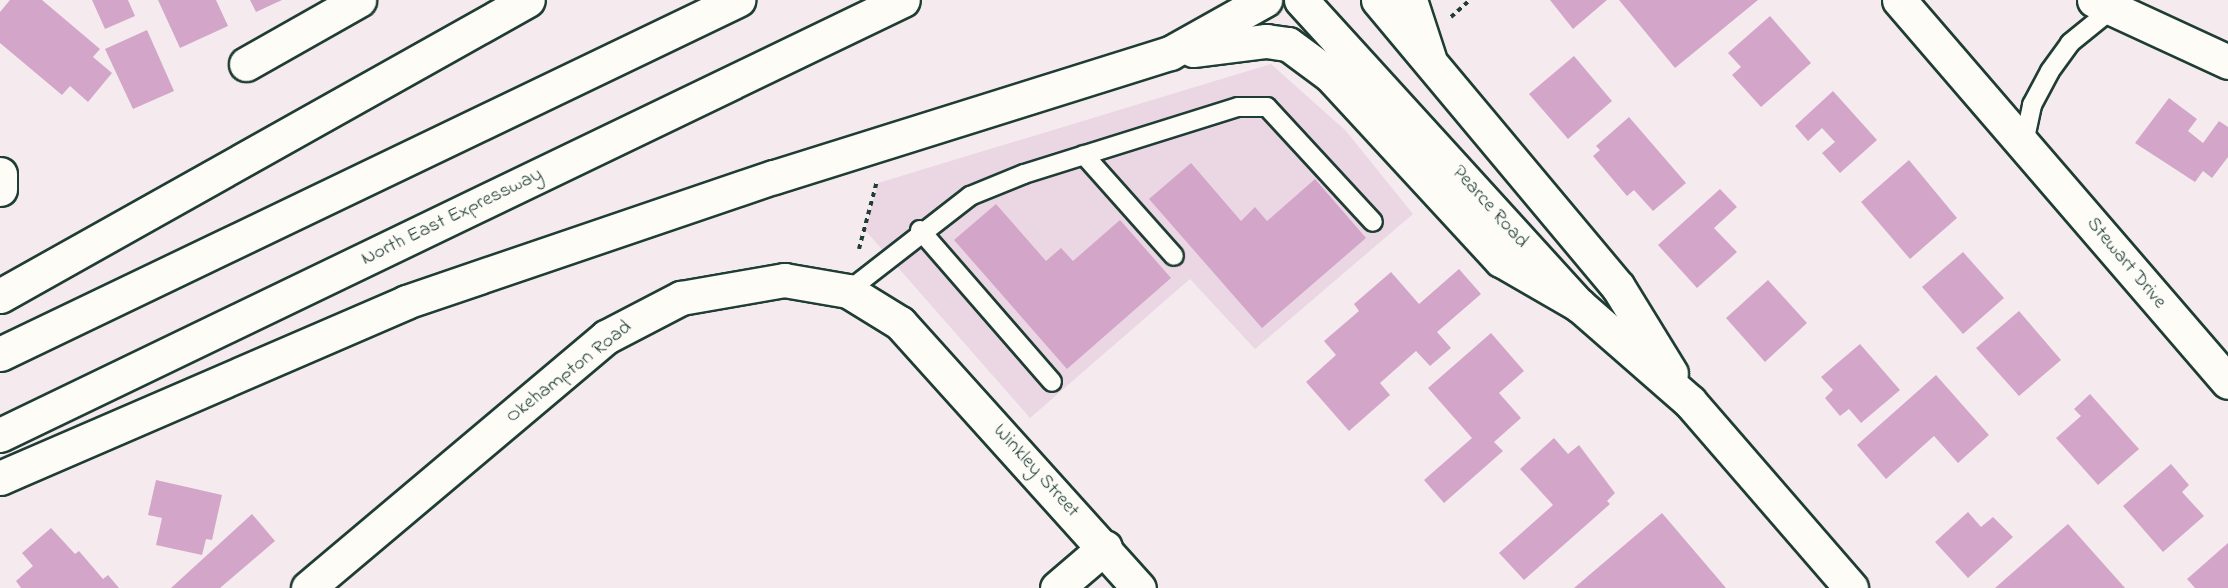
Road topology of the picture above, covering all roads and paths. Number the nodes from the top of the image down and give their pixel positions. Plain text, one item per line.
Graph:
1 (359, 0) edge
2 (528, 0) edge
3 (738, 0) edge
4 (903, 0) edge
5 (1265, 0) edge
6 (1301, 0) edge
7 (1378, 0) edge
8 (1410, 0) edge
9 (1899, 0) edge
10 (2103, 4) edge
11 (1170, 53) junction
12 (1429, 58) junction
13 (2228, 62) edge
14 (246, 64) dead end
15 (2024, 143) junction
16 (1084, 155) junction
17 (0, 174) edge
18 (886, 178) dead end
19 (0, 189) edge
20 (1373, 222) dead end
21 (920, 230) junction
22 (1174, 256) dead end
23 (858, 282) junction
24 (0, 296) edge
25 (1579, 305) junction
26 (0, 354) edge
27 (932, 354) joint
28 (1052, 382) dead end
29 (2228, 382) edge
30 (1690, 402) junction
31 (0, 435) edge
32 (0, 478) edge
33 (1105, 547) junction
34 (1838, 584) edge
35 (308, 588) edge
36 (1057, 588) edge
37 (1139, 588) edge

1 - 14 main road
2 - 24 main road
3 - 26 main road
4 - 31 main road, North East Expressway
5 - 11 main road
6 - 25 main road, Pearce Road
7 - 12 main road, Pearce Road
8 - 12 main road
9 - 15 main road, Stewart Drive
10 - 13 main road
10 - 15 lane
11 - 25 main road
11 - 32 main road
12 - 30 main road, Pearce Road
15 - 29 main road, Stewart Drive
16 - 20 lane
16 - 21 lane
16 - 22 lane
17 - 19 main road
18 - 23 path
21 - 23 lane
21 - 28 lane
23 - 27 main road, Okehampton Road
23 - 35 main road, Okehampton Road
25 - 30 main road, Pearce Road
27 - 33 main road, Winkley Street
30 - 34 main road, Pearce Road
33 - 36 main road
33 - 37 main road, Winkley Street

